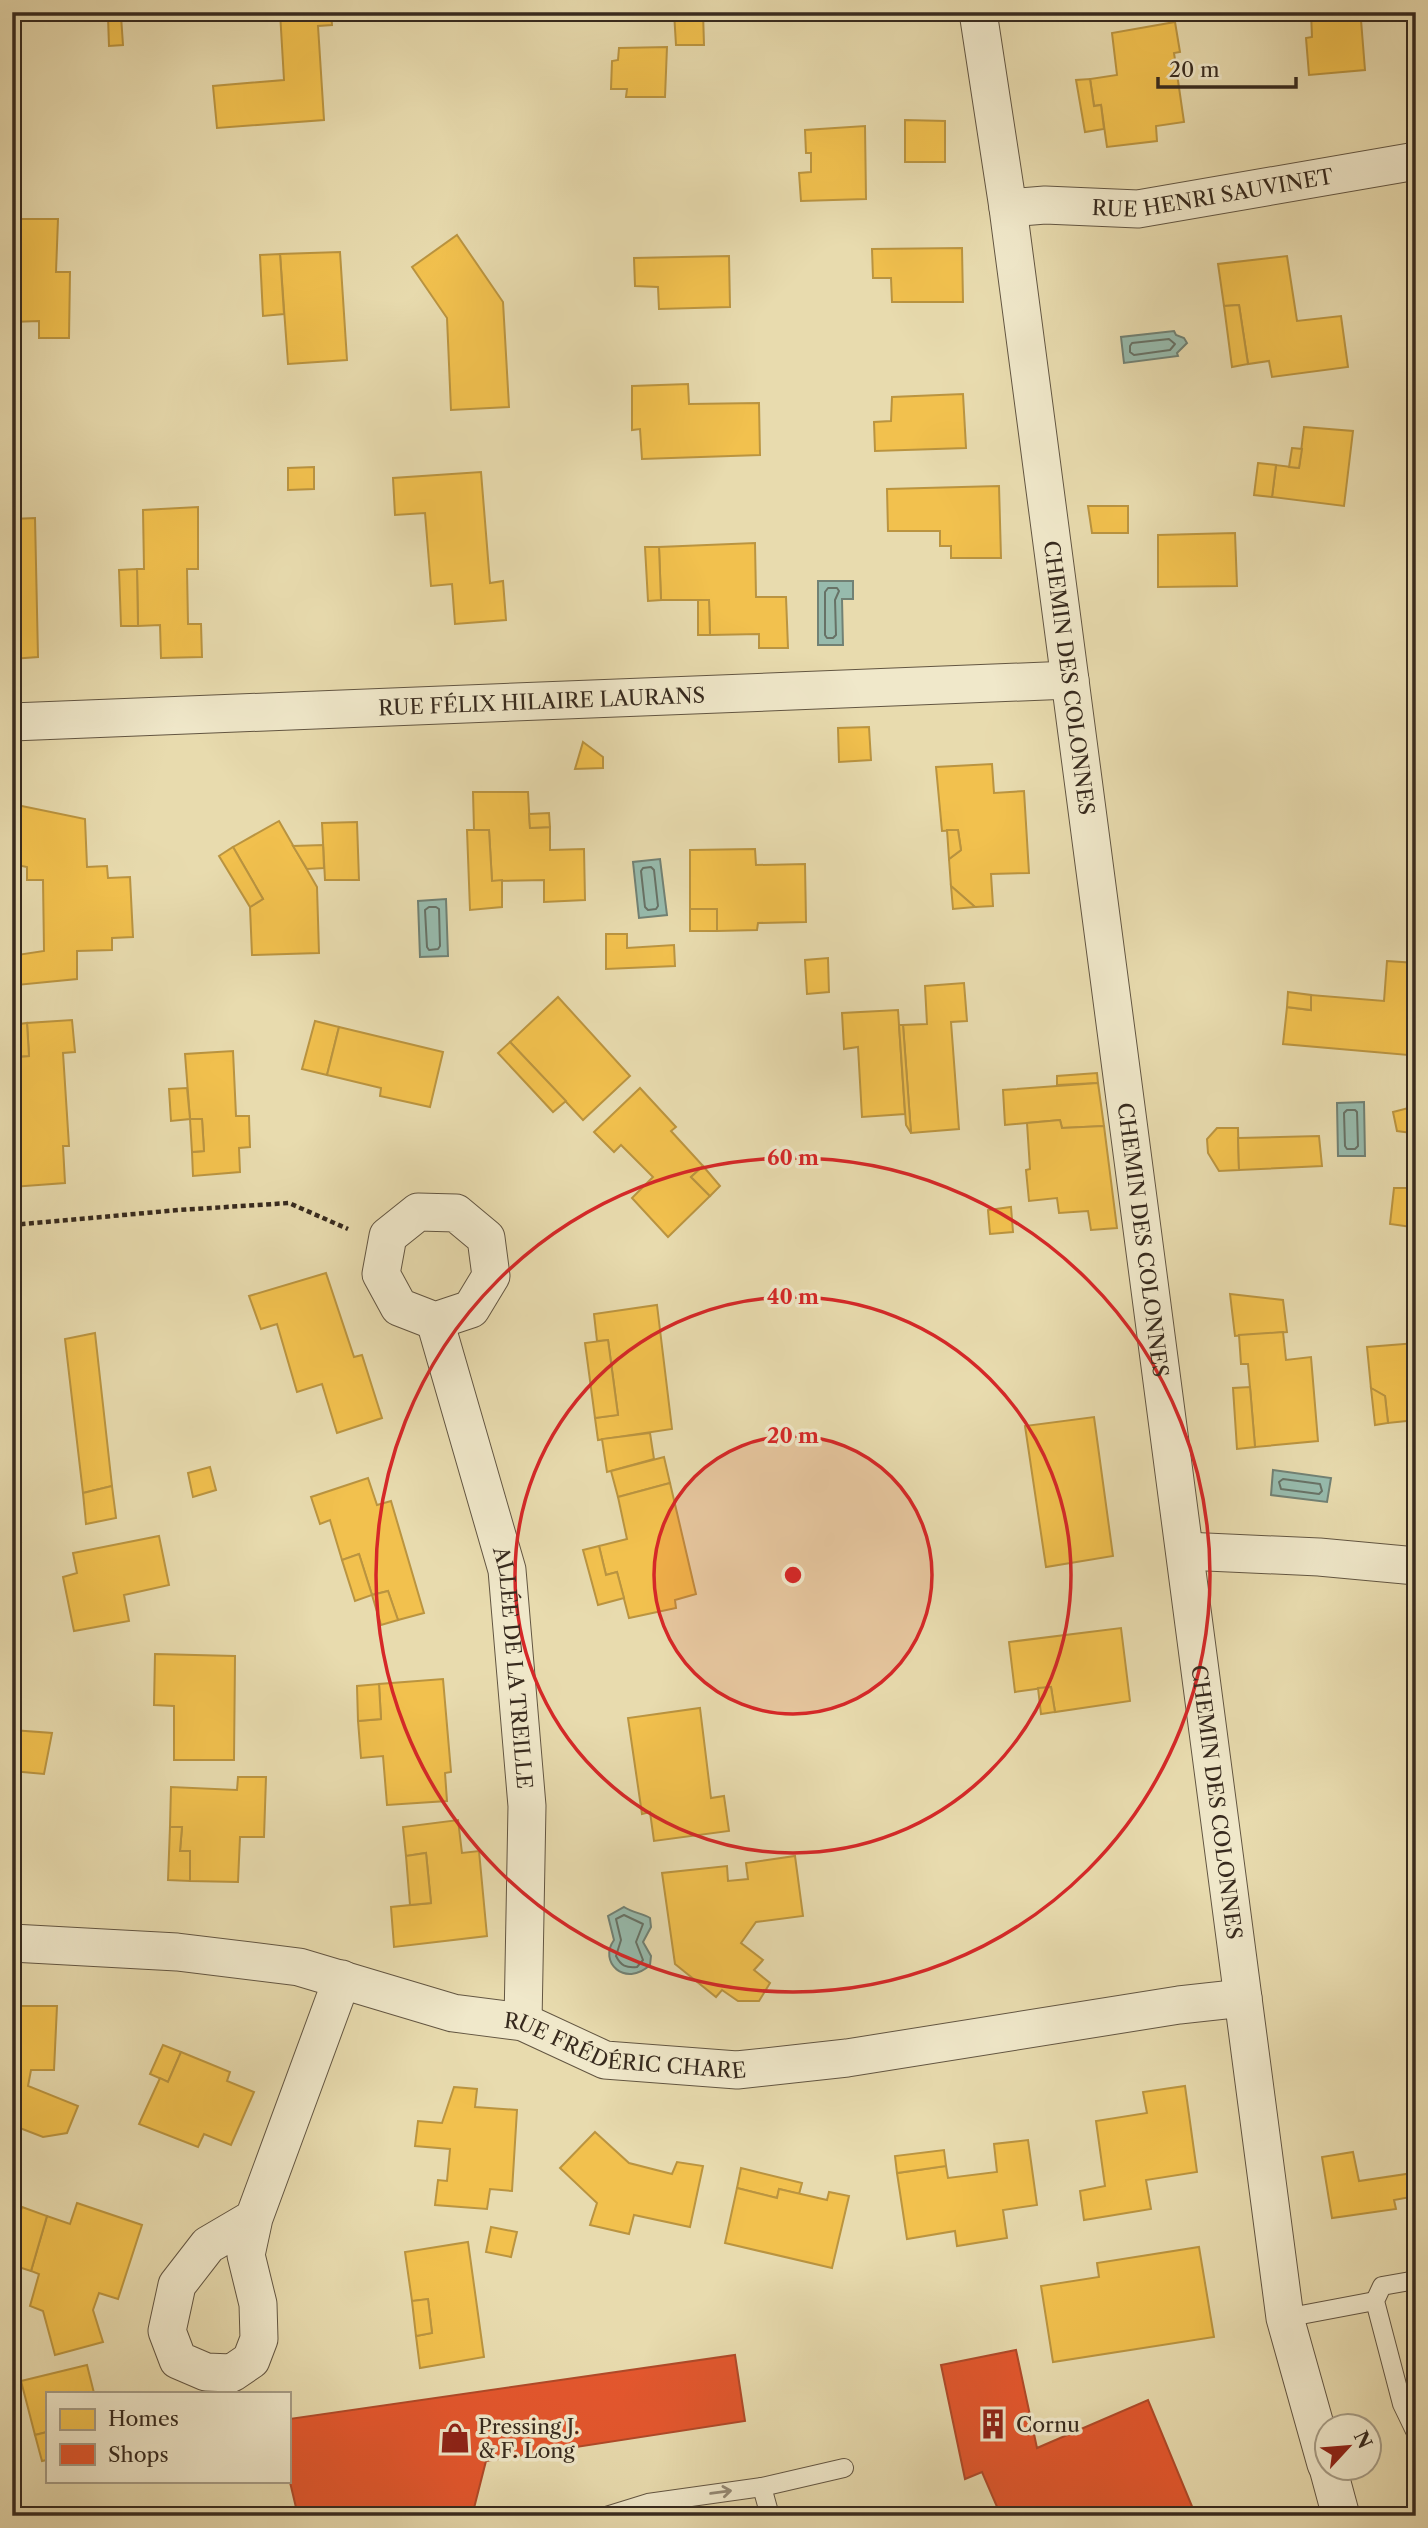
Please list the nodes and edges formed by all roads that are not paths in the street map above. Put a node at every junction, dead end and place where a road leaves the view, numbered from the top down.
1 (978, 12) edge
2 (1416, 161) edge
3 (1008, 208) junction
4 (1070, 680) junction
5 (12, 722) edge
6 (435, 1321) junction
7 (1185, 1551) junction
8 (1416, 1566) edge
9 (12, 1943) edge
10 (342, 1979) junction
11 (1243, 1998) junction
12 (523, 2022) junction
13 (254, 2218) dead end
14 (1416, 2280) edge
15 (1375, 2301) junction
16 (1285, 2318) junction
17 (1312, 2413) edge
18 (1416, 2433) edge
19 (844, 2468) dead end
20 (1331, 2482) edge
21 (762, 2487) junction
22 (606, 2516) edge
23 (770, 2516) edge
24 (1341, 2516) edge

1 - 3 street, CHEMIN DES COLONNES
2 - 3 street, RUE HENRI SAUVINET
3 - 4 street, CHEMIN DES COLONNES
4 - 5 street, RUE FÉLIX HILAIRE LAURANS
4 - 7 street, CHEMIN DES COLONNES
6 - 6 street
6 - 12 street, ALLÉE DE LA TREILLE
7 - 8 street
7 - 11 street, CHEMIN DES COLONNES
9 - 10 street, RUE FRÉDÉRIC CHARE
10 - 12 street, RUE FRÉDÉRIC CHARE
10 - 13 street
11 - 12 street, RUE FRÉDÉRIC CHARE
11 - 16 street, CHEMIN DES COLONNES
14 - 15 lane
15 - 16 lane
15 - 18 lane
16 - 17 street, CHEMIN DES COLONNES
19 - 21 lane
20 - 24 street, CHEMIN DES COLONNES
22 -> 21 lane
21 - 23 lane

